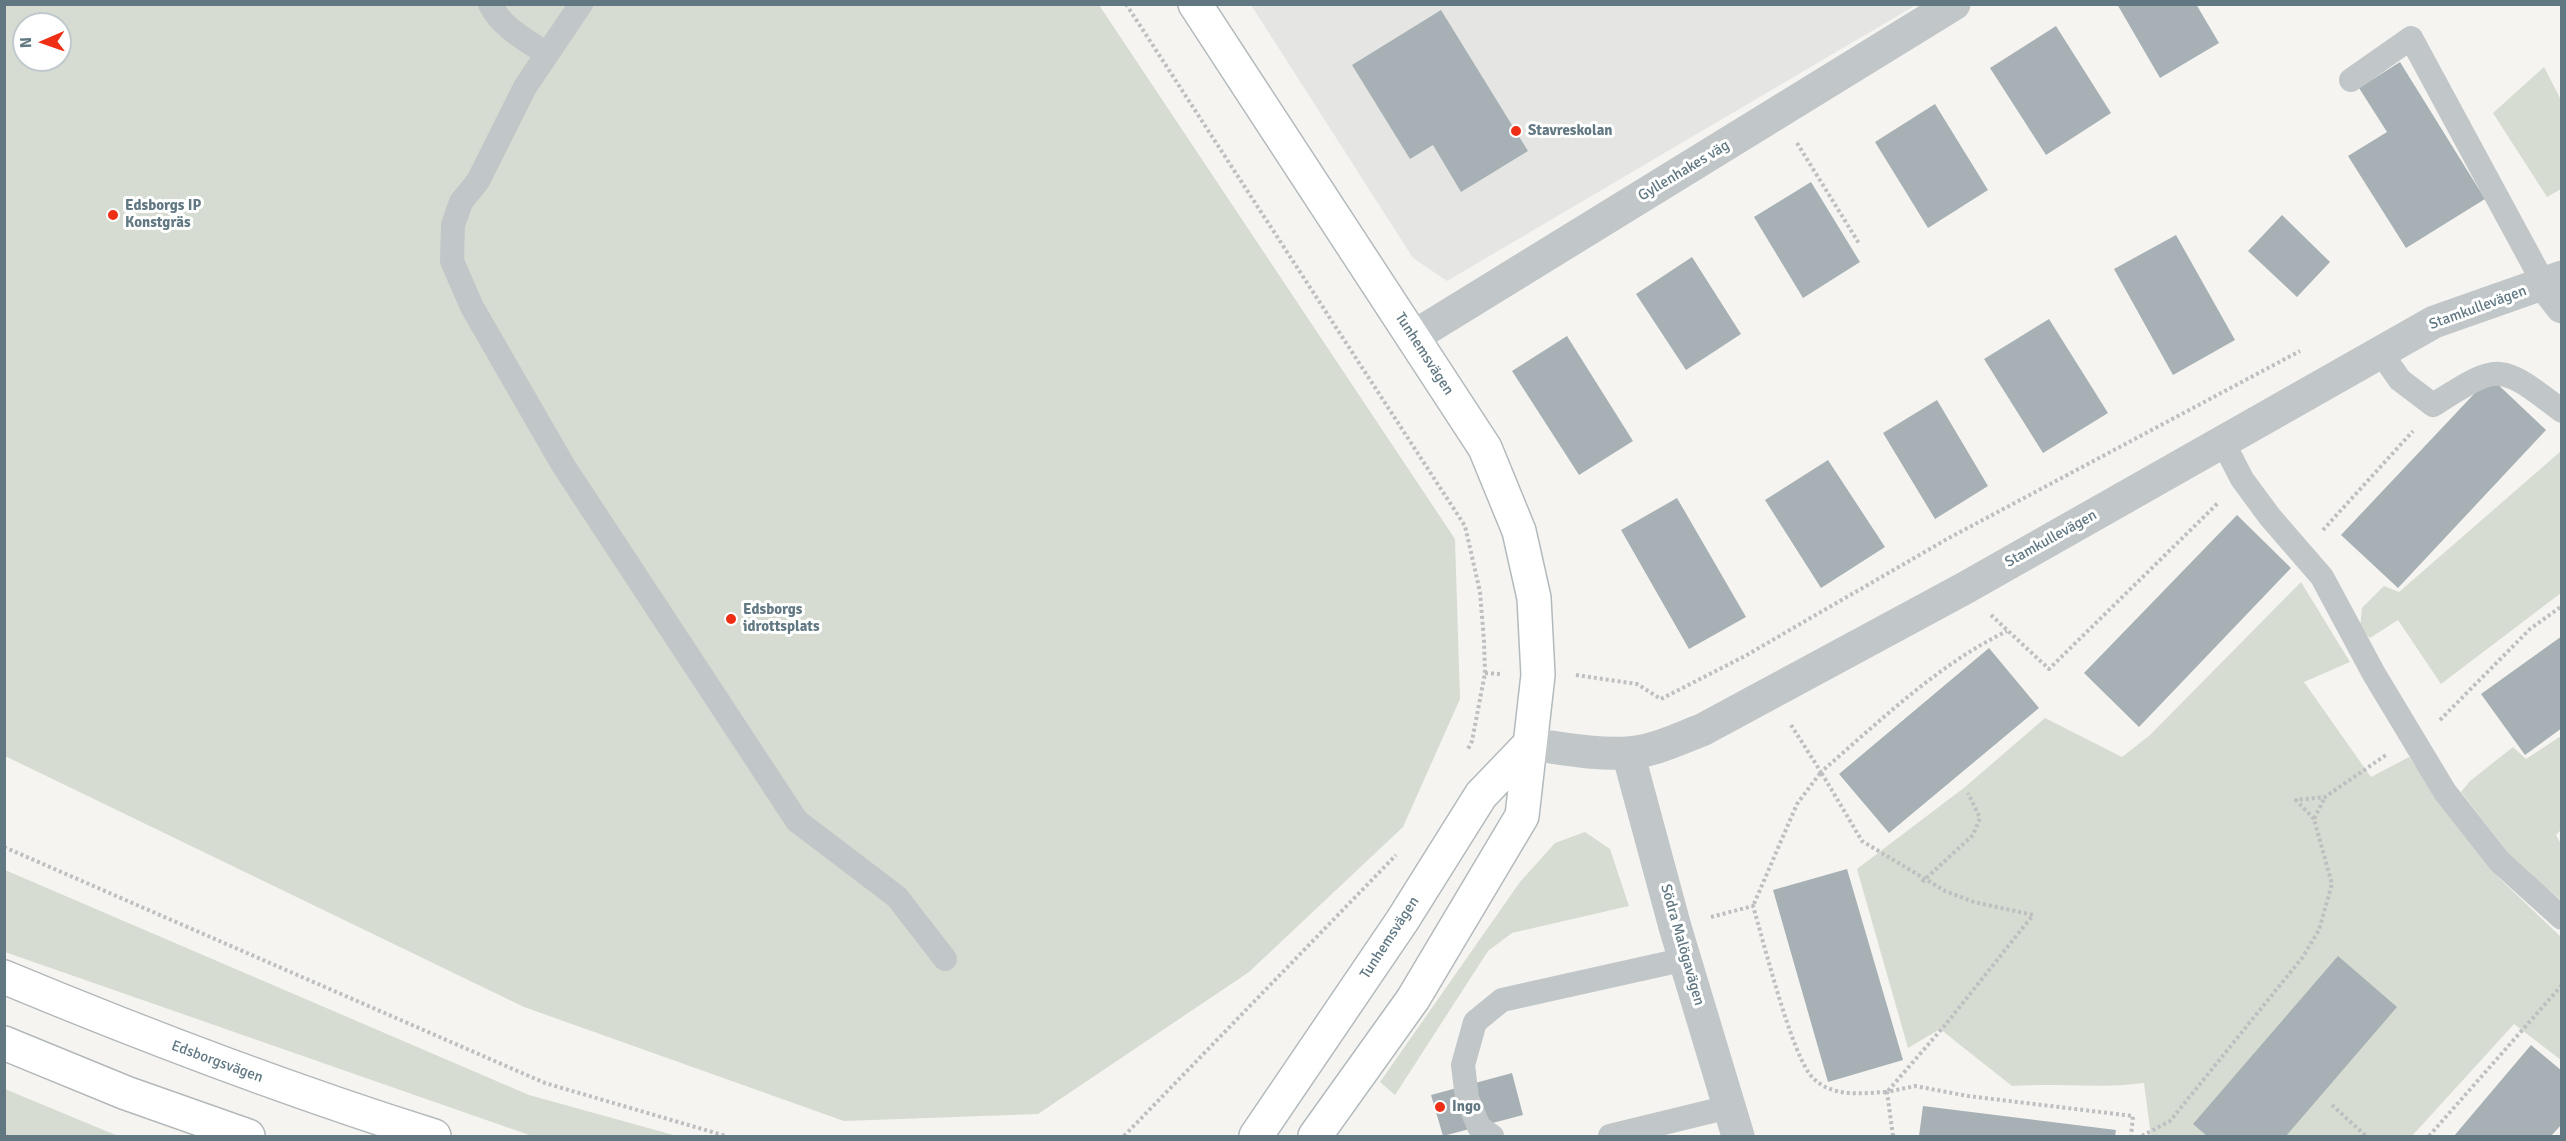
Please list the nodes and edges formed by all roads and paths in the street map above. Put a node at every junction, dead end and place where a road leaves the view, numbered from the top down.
1 (490, 4) edge
2 (581, 4) edge
3 (1126, 4) edge
4 (1195, 4) edge
5 (1954, 4) edge
6 (547, 54) junction
7 (2351, 80) dead end
8 (1779, 114) junction
9 (1860, 245) dead end
10 (2556, 290) edge
11 (1413, 337) junction
12 (2302, 350) dead end
13 (2381, 353) junction
14 (2433, 405) junction
15 (2562, 411) edge
16 (2223, 442) junction
17 (2242, 479) junction
18 (2302, 552) junction
19 (1965, 588) junction
20 (2562, 606) edge
21 (2007, 631) junction
22 (1485, 673) junction
23 (1538, 675) junction
24 (1770, 693) junction
25 (2411, 738) junction
26 (1530, 744) junction
27 (1628, 753) junction
28 (1463, 760) dead end
29 (1821, 772) junction
30 (1968, 793) dead end
31 (2325, 797) junction
32 (2314, 819) junction
33 (4, 847) edge
34 (1398, 853) dead end
35 (1922, 882) dead end
36 (1753, 906) junction
37 (2562, 918) edge
38 (1675, 927) junction
39 (945, 959) dead end
40 (1686, 959) junction
41 (4, 977) edge
42 (2562, 985) edge
43 (4, 1043) edge
44 (1887, 1092) junction
45 (2332, 1105) dead end
46 (1734, 1122) edge
47 (248, 1137) edge
48 (434, 1137) edge
49 (726, 1137) edge
50 (1124, 1137) edge
51 (1256, 1137) edge
52 (1315, 1137) edge
53 (1492, 1137) edge
54 (1610, 1137) edge
55 (1893, 1137) edge
56 (2131, 1137) edge
57 (2142, 1137) edge
58 (2366, 1137) edge
59 (2429, 1137) edge

1 - 6 lane
2 - 6 lane
3 - 22 path
4 - 11 main road, Tunhemsvägen
5 - 8 street, Gyllenhakes väg
6 - 39 lane
7 - 10 lane
8 - 9 path
8 - 11 street, Gyllenhakes väg
10 - 13 street, Stamkullevägen
11 - 23 main road, Tunhemsvägen
12 - 23 path
13 - 14 lane
13 - 16 street, Stamkullevägen
14 - 15 lane
14 - 18 path
16 - 17 lane
16 - 19 street, Stamkullevägen
17 - 18 lane
17 - 21 path
18 - 25 lane
19 - 21 path
19 - 24 street, Stamkullevägen
20 - 25 path
21 - 29 path
22 - 23 path
22 - 28 path
23 - 26 main road, Tunhemsvägen
24 - 27 street, Stamkullevägen
24 - 29 path
25 - 31 path
25 - 37 lane
26 - 27 street, Stamkullevägen
26 - 51 main road, Tunhemsvägen
26 - 52 main road, Tunhemsvägen
27 - 38 street, Södra Malögavägen
29 - 36 path
29 - 44 path
30 - 35 path
31 - 32 path
31 - 32 path
32 - 57 path
33 - 49 path
34 - 50 path
36 - 38 path
36 - 44 path
38 - 40 street, Södra Malögavägen
40 - 46 street, Södra Malögavägen
40 - 53 lane
41 - 48 main road, Edsborgsvägen
42 - 59 path
43 - 47 main road
44 - 55 path
44 - 56 path
45 - 58 path
46 - 54 lane

